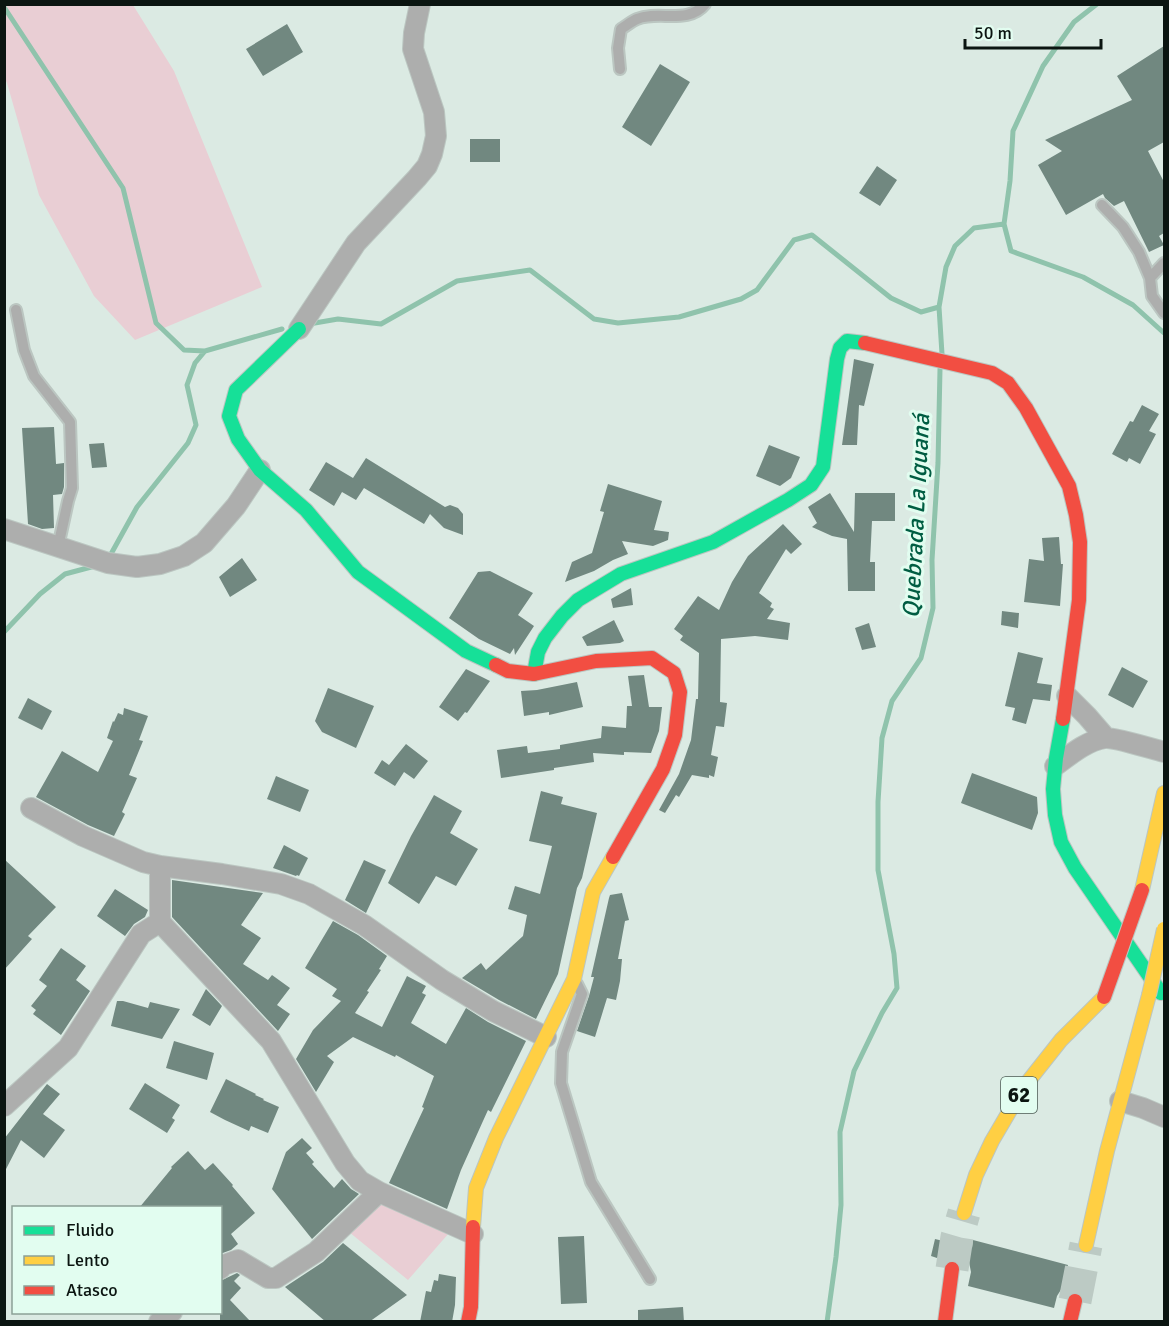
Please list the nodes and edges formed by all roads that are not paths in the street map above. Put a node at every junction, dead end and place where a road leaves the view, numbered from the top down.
1 (420, 4) edge
2 (705, 4) edge
3 (620, 69) dead end
4 (1102, 205) dead end
5 (1164, 263) edge
6 (1150, 278) junction
7 (16, 310) dead end
8 (1164, 313) edge
9 (302, 325) joint
10 (260, 470) junction
11 (4, 529) edge
12 (58, 547) junction
13 (534, 674) junction
14 (1067, 696) junction
15 (1106, 738) junction
16 (1164, 752) edge
17 (1056, 766) junction
18 (1164, 793) edge
19 (31, 808) dead end
20 (160, 866) junction
21 (160, 922) junction
22 (1164, 928) edge
23 (574, 979) junction
24 (1164, 999) edge
25 (546, 1037) junction
26 (1120, 1101) junction
27 (4, 1106) edge
28 (1164, 1118) edge
29 (379, 1192) junction
30 (964, 1213) tunnel mouth
31 (473, 1234) junction
32 (1086, 1245) tunnel mouth
33 (222, 1267) edge
34 (952, 1269) tunnel mouth
35 (650, 1278) dead end
36 (1075, 1301) tunnel mouth
37 (468, 1322) edge
38 (945, 1322) edge
39 (1070, 1322) edge

1 - 9 street
2 - 3 lane
4 - 6 lane
5 - 6 lane
6 - 8 lane
7 - 12 lane
9 - 10 main road
10 - 12 street
10 - 13 main road
11 - 12 street
13 - 14 main road
13 - 23 main road
14 - 15 street
14 - 17 main road
15 - 16 street
15 - 17 street
17 - 24 main road
18 - 30 main road, 62, bridge
19 - 20 street
20 - 21 street
20 - 25 street
21 - 27 street
21 - 29 street
22 - 26 main road, bridge
23 - 25 main road
23 - 35 lane
25 - 31 main road
26 - 28 street
26 - 32 main road
29 - 31 street
29 - 33 street
31 - 37 main road
34 - 38 main road
36 - 39 main road

